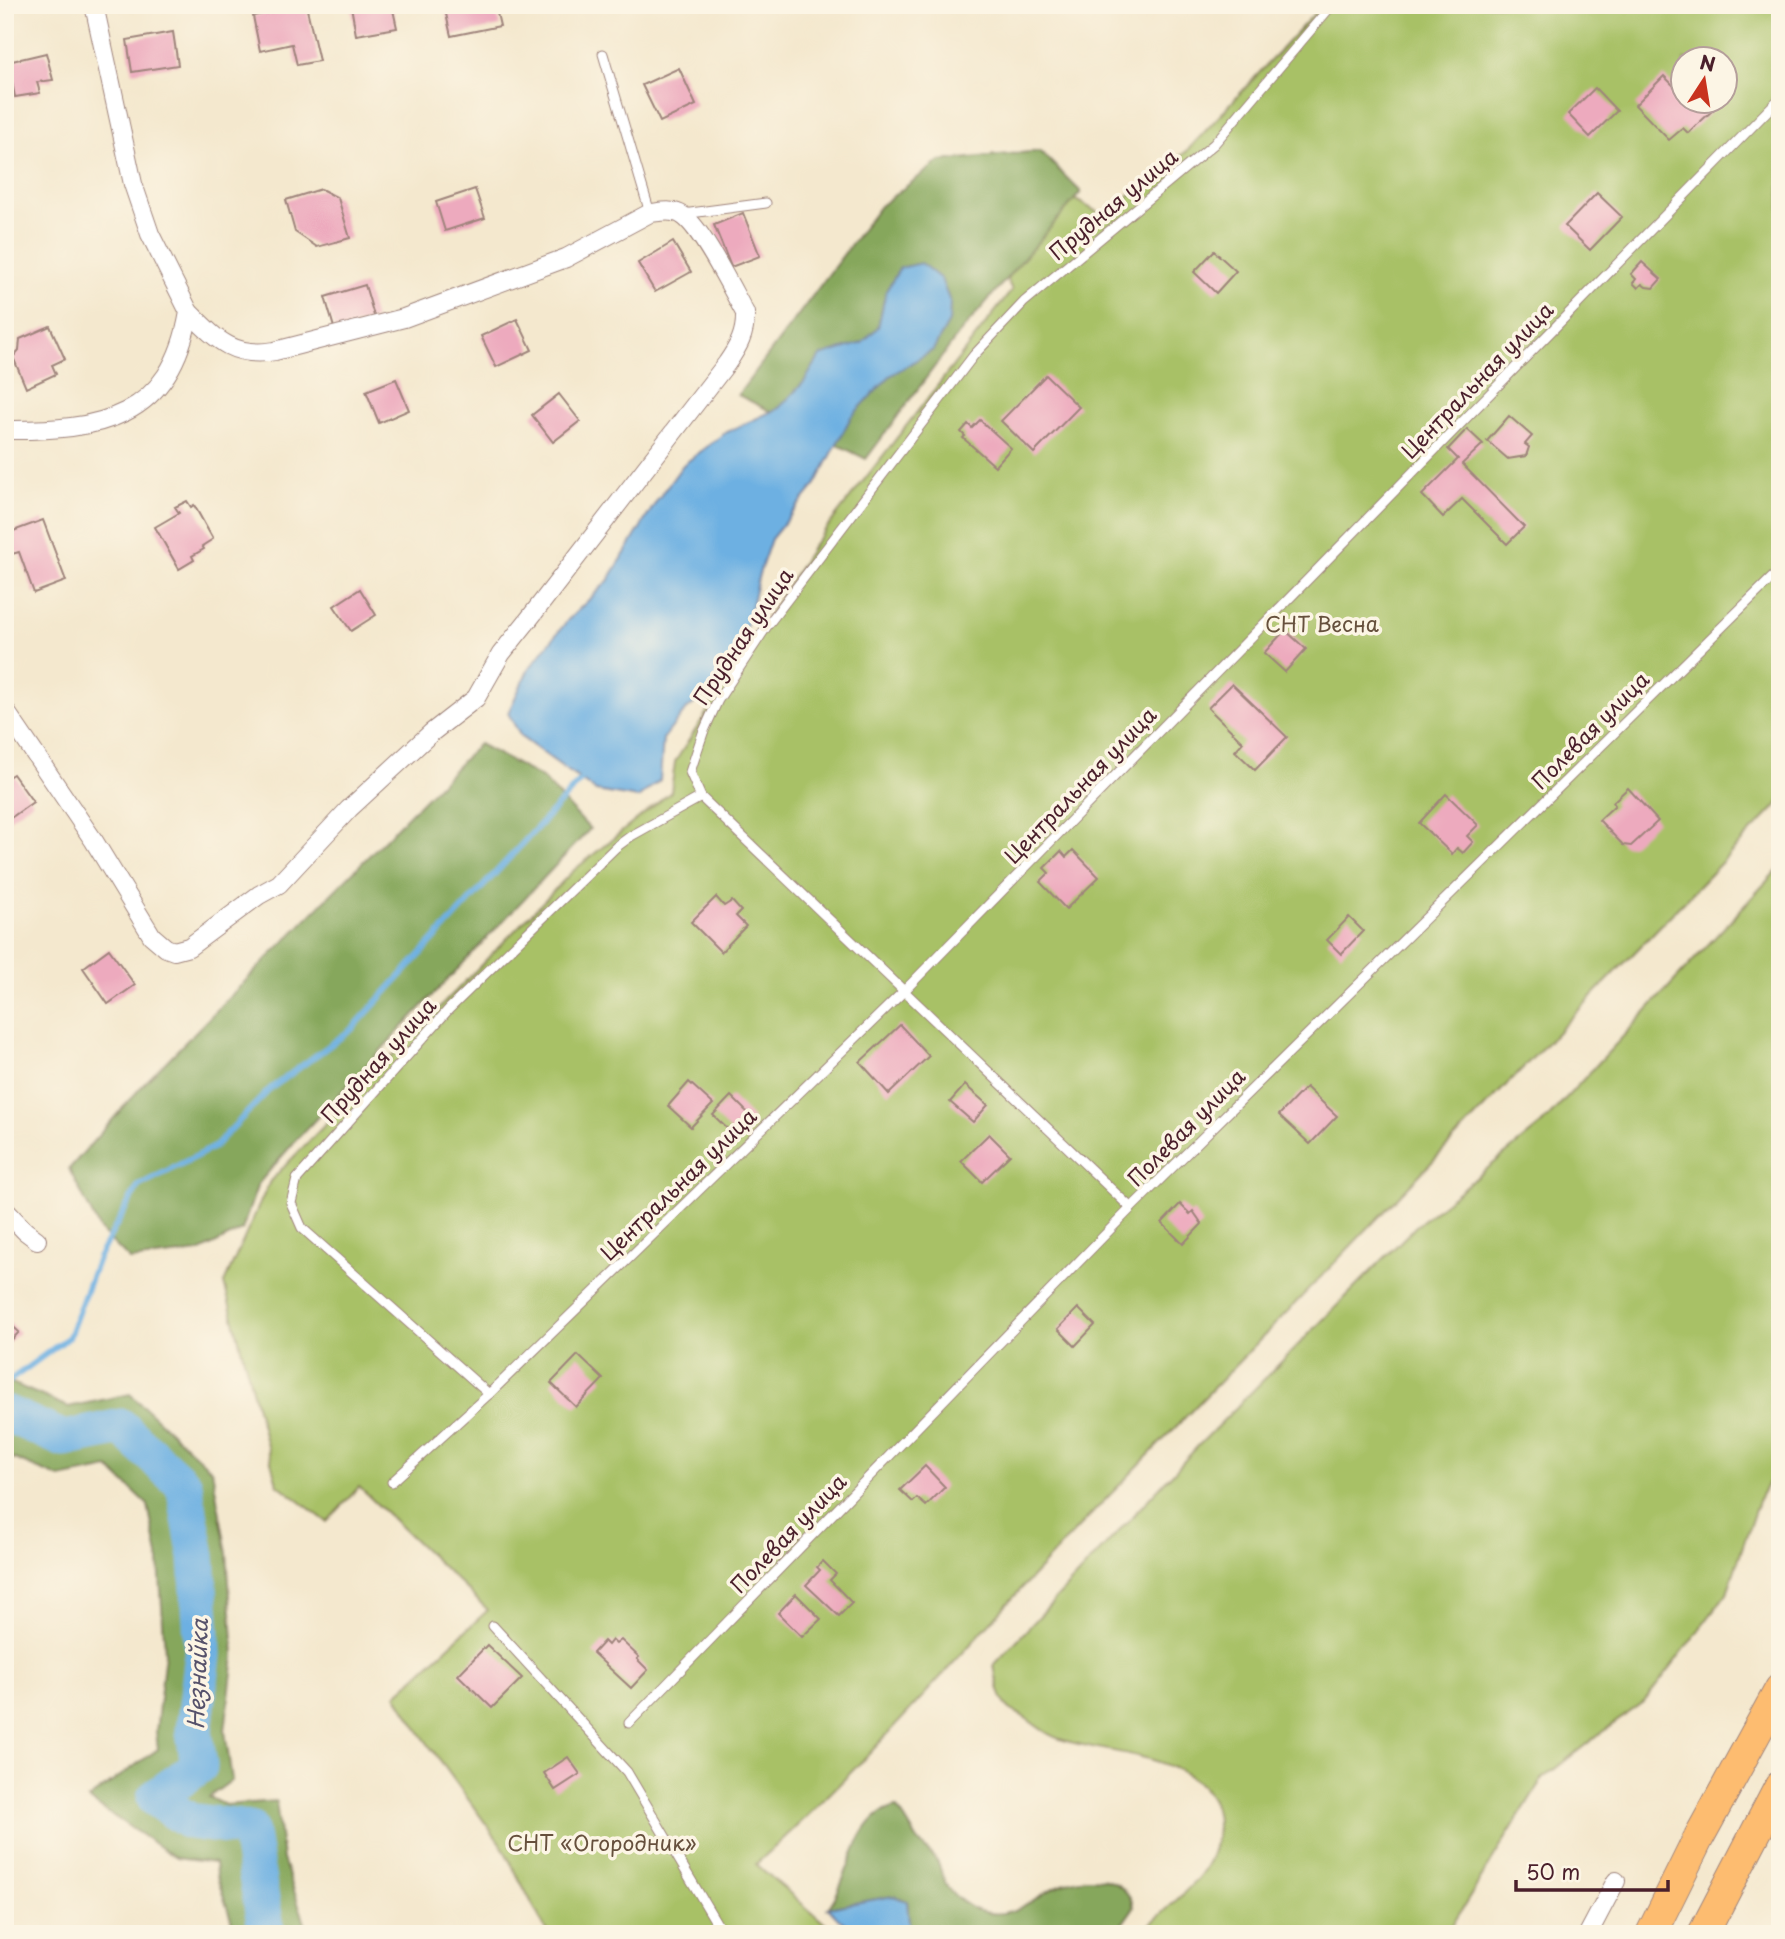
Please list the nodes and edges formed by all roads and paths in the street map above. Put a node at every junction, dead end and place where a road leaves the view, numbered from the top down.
1 (94, 5) edge
2 (1332, 5) edge
3 (603, 54) dead end
4 (1780, 98) edge
5 (766, 203) dead end
6 (650, 213) junction
7 (681, 214) junction
8 (189, 312) junction
9 (5, 429) edge
10 (1780, 570) edge
11 (5, 710) edge
12 (701, 797) junction
13 (904, 991) junction
14 (1131, 1208) junction
15 (5, 1210) edge
16 (37, 1240) dead end
17 (489, 1394) junction
18 (392, 1482) dead end
19 (493, 1626) dead end
20 (1780, 1689) edge
21 (629, 1723) dead end
22 (1780, 1786) edge
23 (1616, 1881) dead end
24 (723, 1934) edge
25 (1588, 1934) edge
26 (1651, 1934) edge
27 (1703, 1934) edge

1 - 8 street
2 - 12 lane, Прудная улица
3 - 6 lane
4 - 13 lane, Центральная улица
5 - 7 lane
6 - 7 street
6 - 8 street
7 - 11 street
8 - 9 street
10 - 14 lane, Полевая улица
12 - 13 lane
12 - 17 lane, Прудная улица
13 - 14 lane
13 - 17 lane, Центральная улица
14 - 21 lane, Полевая улица
15 - 16 street
17 - 18 lane, Центральная улица
19 - 24 lane
20 - 26 main road
22 - 27 main road
23 - 25 street

